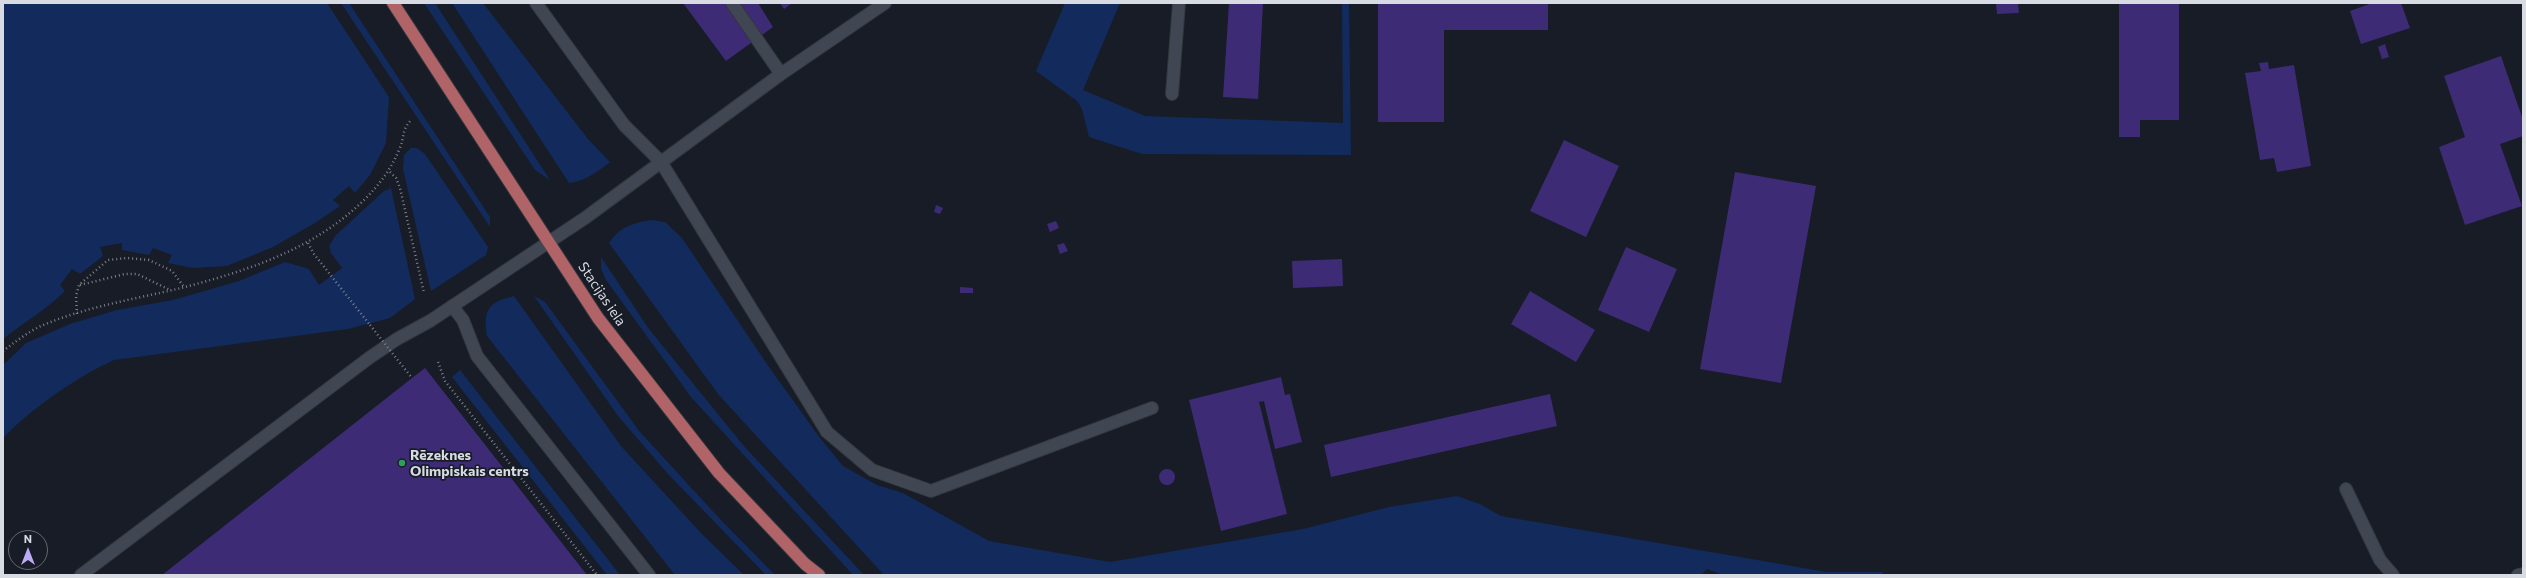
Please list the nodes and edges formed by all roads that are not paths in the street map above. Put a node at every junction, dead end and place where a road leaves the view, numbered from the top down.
1 (392, 3) edge
2 (536, 3) edge
3 (732, 3) edge
4 (885, 3) edge
5 (1179, 3) edge
6 (782, 74) junction
7 (1172, 94) dead end
8 (661, 162) junction
9 (548, 241) junction
10 (452, 306) junction
11 (1152, 408) dead end
12 (2346, 489) dead end
13 (806, 569) edge
14 (2523, 574) edge
15 (81, 575) edge
16 (649, 575) edge
17 (819, 575) edge
18 (2393, 575) edge
19 (2518, 575) edge

1 - 9 main road, Stacijas iela
2 - 8 lane
3 - 6 lane
4 - 6 lane
5 - 7 lane
6 - 8 lane
8 - 9 lane
8 - 11 lane
9 - 10 lane
9 - 13 main road, Stacijas iela
10 - 15 lane
10 - 16 lane
12 - 18 lane
13 - 17 main road, Stacijas iela
14 - 19 lane

